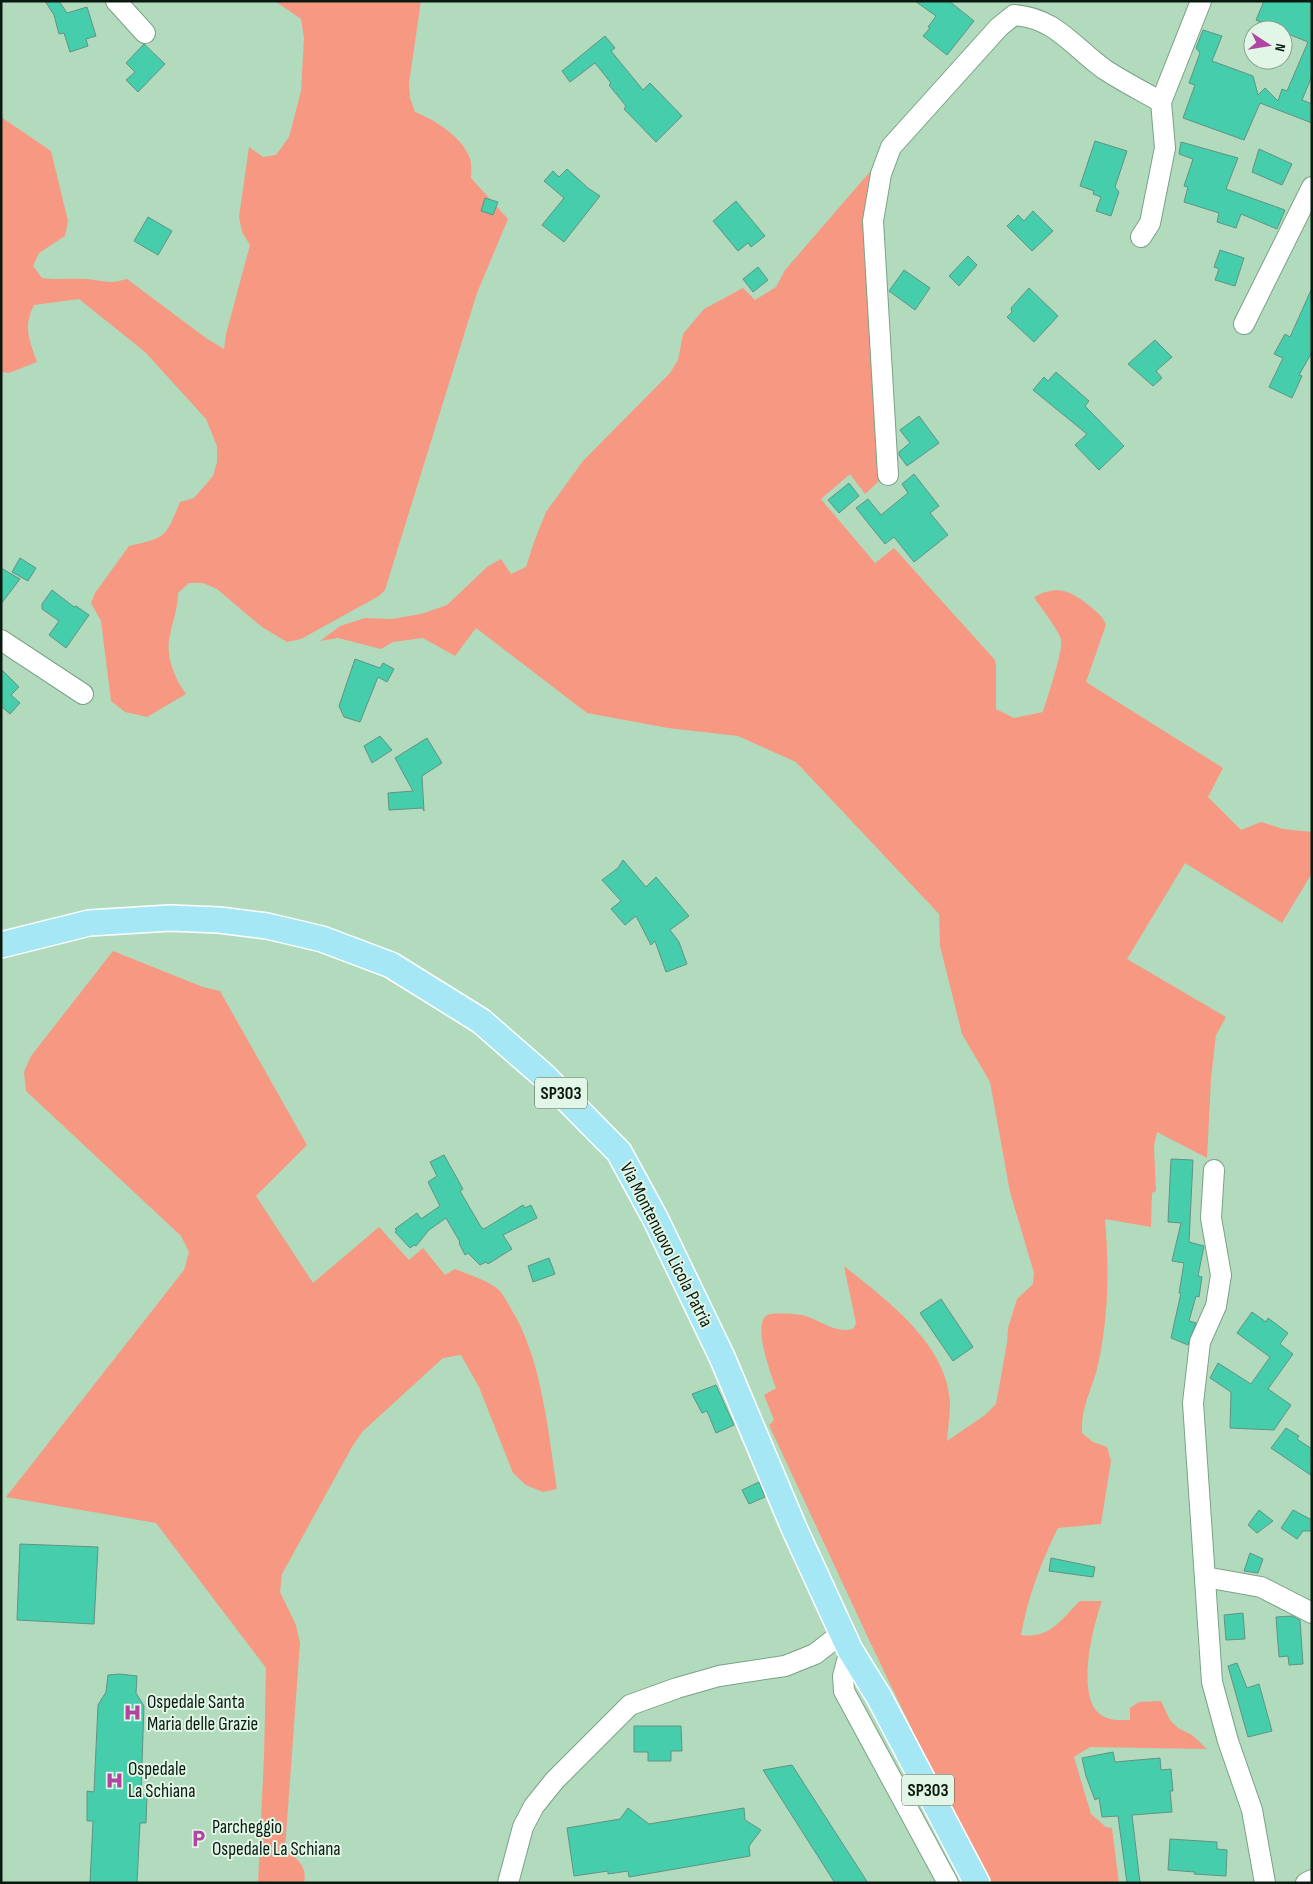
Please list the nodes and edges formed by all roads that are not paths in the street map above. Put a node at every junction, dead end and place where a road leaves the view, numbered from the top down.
1 (116, 1) edge
2 (1202, 1) edge
3 (145, 33) dead end
4 (1161, 102) junction
5 (1312, 187) edge
6 (1141, 237) dead end
7 (1244, 324) dead end
8 (888, 475) dead end
9 (1, 640) edge
10 (83, 694) dead end
11 (1, 945) edge
12 (1214, 1170) dead end
13 (1205, 1576) junction
14 (1312, 1614) edge
15 (846, 1641) junction
16 (879, 1697) junction
17 (855, 1713) junction
18 (1312, 1880) edge
19 (508, 1883) edge
20 (948, 1883) edge
21 (977, 1883) edge
22 (1265, 1883) edge
23 (1306, 1883) edge

1 - 3 street
2 - 4 street
4 - 6 street
4 - 8 street
5 - 7 street
9 - 10 street
11 - 15 main road, Via Montenuovo Licola Patria / SP303
12 - 13 street
13 - 14 street
13 - 22 street
15 - 16 main road, Via Montenuovo Licola Patria / SP303
15 - 17 street
15 - 19 street
16 - 17 street
16 - 21 main road, Via Montenuovo Licola Patria / SP303
17 - 20 street
18 - 23 street

